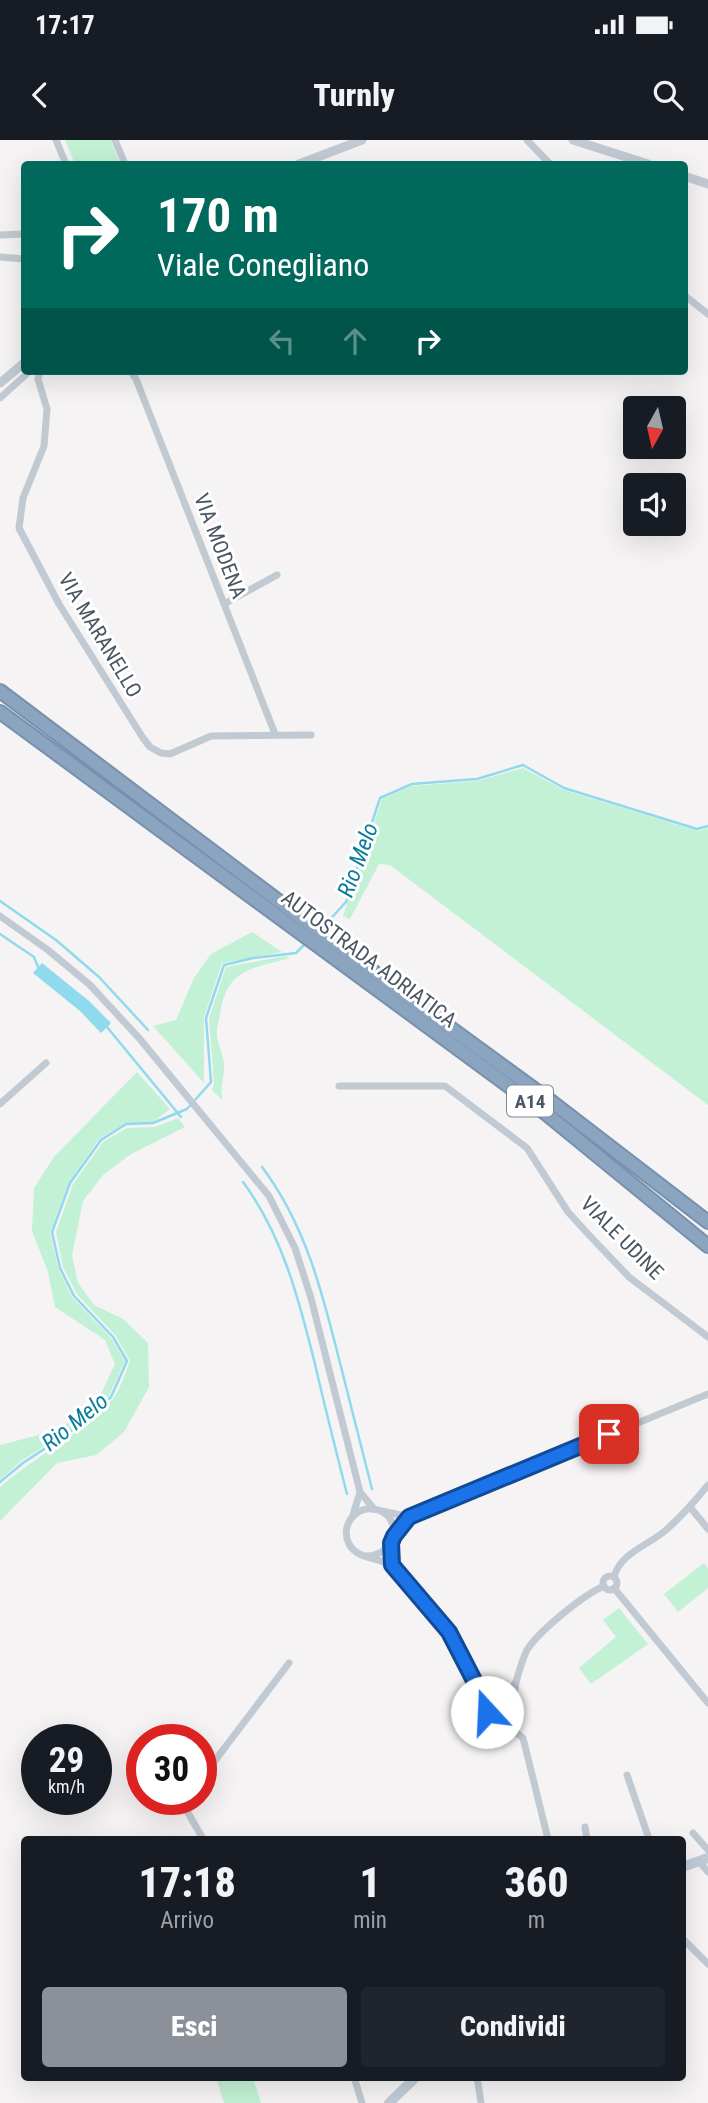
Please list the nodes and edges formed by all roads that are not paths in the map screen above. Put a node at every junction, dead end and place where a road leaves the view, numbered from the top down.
1 (56, 140) edge
2 (115, 140) edge
3 (362, 140) edge
4 (527, 140) edge
5 (573, 140) edge
6 (65, 161) edge
7 (124, 161) edge
8 (307, 161) edge
9 (547, 161) edge
10 (639, 161) edge
11 (688, 177) edge
12 (708, 184) edge
13 (0, 234) edge
14 (21, 234) edge
15 (0, 257) edge
16 (21, 259) edge
17 (688, 298) edge
18 (708, 314) edge
19 (21, 366) edge
20 (26, 375) edge
21 (39, 375) edge
22 (133, 375) edge
23 (0, 383) edge
24 (0, 398) edge
25 (277, 575) dead end
26 (224, 604) junction
27 (0, 691) edge
28 (0, 712) edge
29 (275, 734) junction
30 (311, 736) dead end
31 (0, 916) edge
32 (46, 1063) dead end
33 (339, 1086) dead end
34 (0, 1104) edge
35 (708, 1222) edge
36 (708, 1246) edge
37 (708, 1337) edge
38 (708, 1394) edge
39 (708, 1485) edge
40 (360, 1492) junction
41 (690, 1507) junction
42 (377, 1510) junction
43 (353, 1515) junction
44 (409, 1517) junction
45 (708, 1529) edge
46 (392, 1540) junction
47 (366, 1556) junction
48 (392, 1565) junction
49 (614, 1577) junction
50 (604, 1586) junction
51 (614, 1588) junction
52 (289, 1663) dead end
53 (516, 1682) junction
54 (479, 1690) junction
55 (499, 1701) junction
56 (708, 1703) edge
57 (512, 1711) junction
58 (487, 1712) junction
59 (498, 1726) junction
60 (217, 1758) edge
61 (627, 1775) dead end
62 (189, 1815) edge
63 (585, 1827) dead end
64 (693, 1833) dead end
65 (201, 1836) edge
66 (547, 1836) edge
67 (586, 1836) edge
68 (648, 1836) edge
69 (708, 1850) edge
70 (703, 1860) edge
71 (686, 1866) edge
72 (708, 1872) edge
73 (686, 1942) edge
74 (708, 1964) edge
75 (355, 2081) edge
76 (412, 2081) edge
77 (478, 2081) edge
78 (362, 2103) edge
79 (389, 2103) edge
80 (481, 2103) edge

1 - 6 street
2 - 7 street
3 - 8 street
4 - 9 street
5 - 10 street
11 - 12 street
13 - 14 street
15 - 16 street
17 - 18 street
19 - 23 street
20 - 24 street
21 - 29 street, VIA MARANELLO
22 - 26 street, VIA MODENA
25 - 26 street
26 - 29 street, VIA MODENA
27 - 35 highway, AUTOSTRADA ADRIATICA / A14
28 - 36 highway, AUTOSTRADA ADRIATICA / A14
29 - 30 street, VIA MARANELLO
31 - 40 street
32 - 34 street
33 - 37 street, VIALE UDINE
38 - 44 street
39 - 41 street
40 - 42 street
40 - 43 street
41 - 45 street
41 - 49 street
42 - 43 street
42 - 44 street
42 - 46 street
43 - 47 street
44 - 46 street
46 - 47 street
46 - 48 street
47 - 48 street
48 - 54 street
49 - 50 street
49 - 51 street
50 - 51 street
50 - 53 street
51 - 56 street
52 - 60 street
53 - 55 street
53 - 57 street
54 - 55 street
54 - 58 street
55 - 57 street
55 - 58 street
57 - 59 street
58 - 59 street
59 - 66 street
61 - 68 street
62 - 65 street
63 - 67 street
64 - 69 street
70 - 71 main road
70 - 72 street
73 - 74 street
75 - 78 street
76 - 79 main road
77 - 80 street

